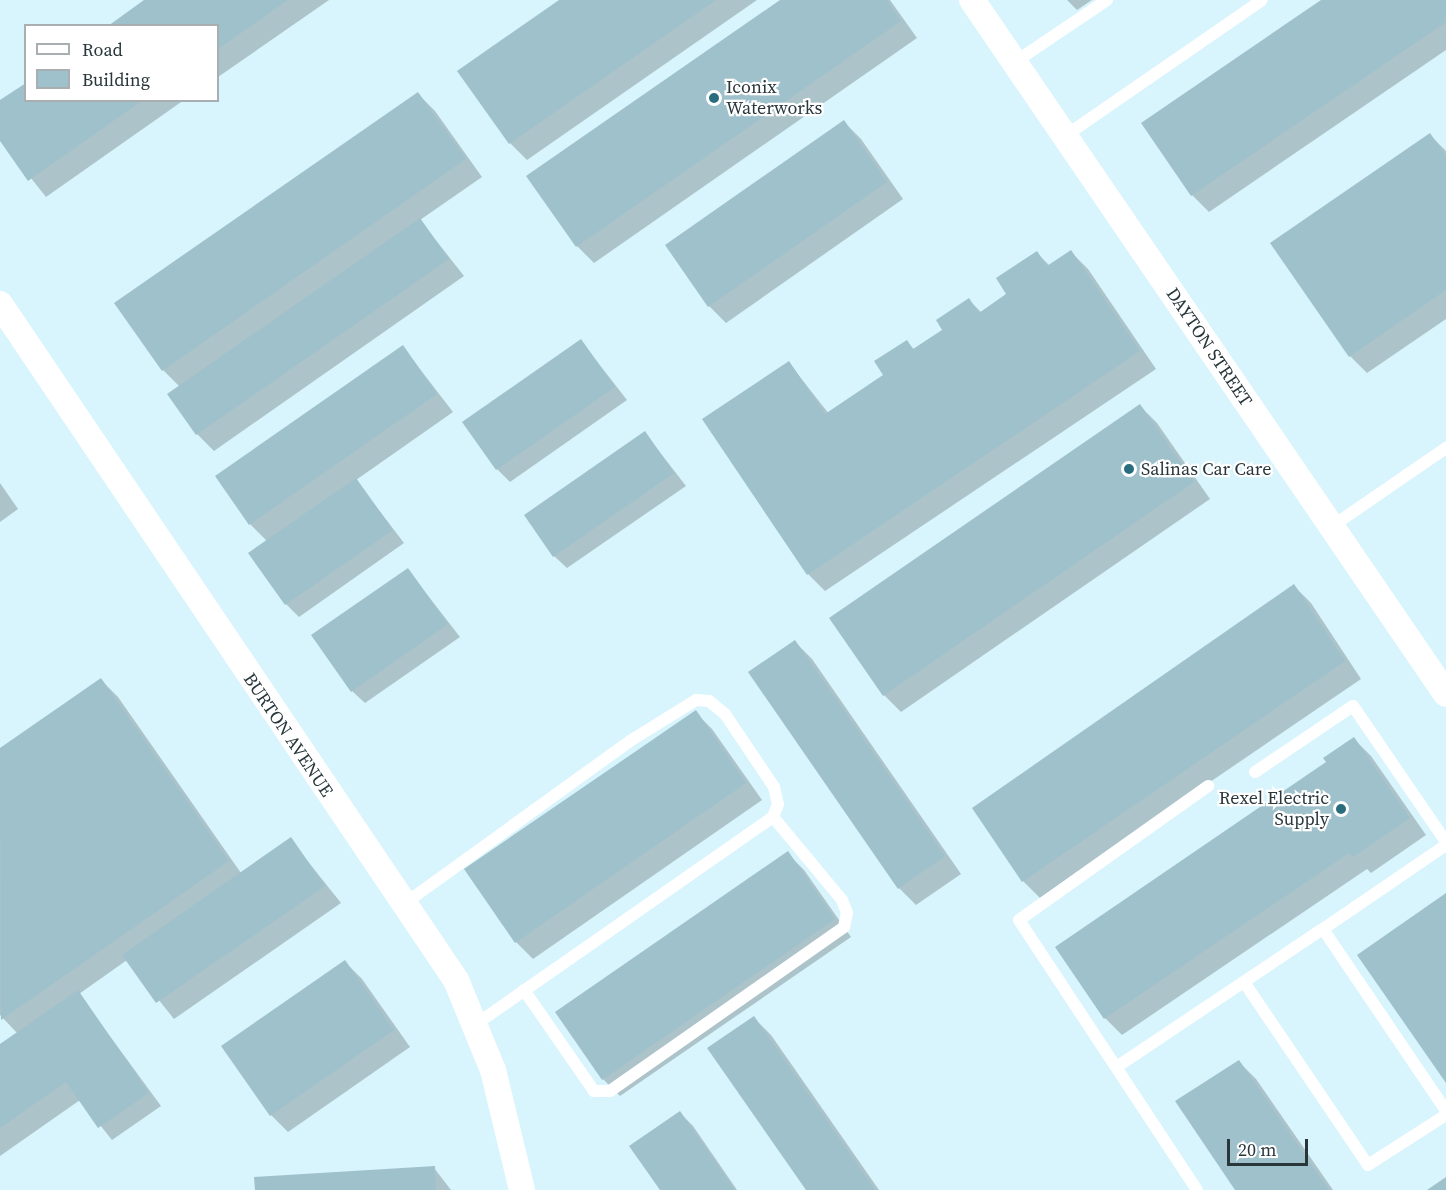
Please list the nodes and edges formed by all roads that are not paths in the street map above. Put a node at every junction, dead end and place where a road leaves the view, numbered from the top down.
1 (972, 0) edge
2 (1107, 0) edge
3 (1262, 0) edge
4 (1015, 62) junction
5 (1065, 136) junction
6 (0, 304) edge
7 (1446, 448) edge
8 (1332, 527) junction
9 (1446, 694) edge
10 (1255, 772) dead end
11 (1208, 786) dead end
12 (773, 818) junction
13 (1446, 844) edge
14 (404, 904) junction
15 (1323, 929) junction
16 (1244, 982) junction
17 (524, 990) junction
18 (476, 1024) junction
19 (1118, 1066) junction
20 (1446, 1113) edge
21 (522, 1190) edge
22 (1197, 1190) edge

1 - 4 street, DAYTON STREET
2 - 4 lane
3 - 5 lane
4 - 5 street, DAYTON STREET
5 - 8 street, DAYTON STREET
6 - 14 street, BURTON AVENUE
7 - 8 lane
8 - 9 street, DAYTON STREET
10 - 13 lane
11 - 19 lane
12 - 14 lane
12 - 17 lane
12 - 17 lane
13 - 15 lane
14 - 18 street, BURTON AVENUE
15 - 16 lane
15 - 20 lane
16 - 19 lane
16 - 20 lane
17 - 18 lane
18 - 21 street, BURTON AVENUE
19 - 22 lane

